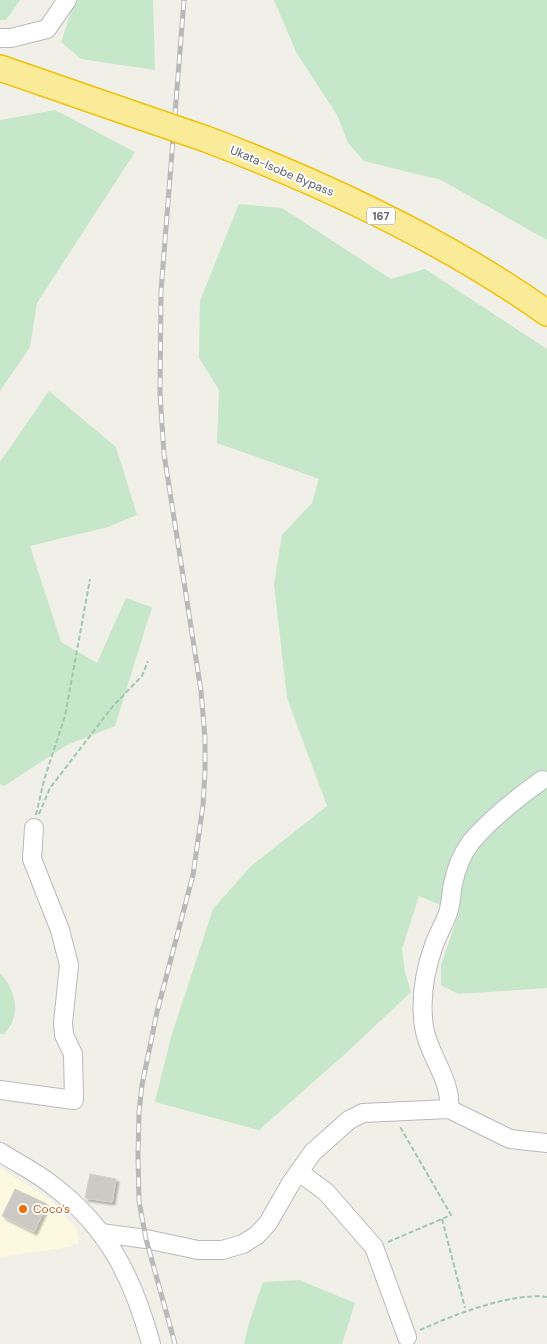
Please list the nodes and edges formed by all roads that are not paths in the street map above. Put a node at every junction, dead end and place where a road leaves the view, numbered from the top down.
1 (67, 0) edge
2 (0, 38) edge
3 (0, 68) edge
4 (547, 313) edge
5 (542, 780) dead end
6 (34, 828) road end
7 (0, 1090) edge
8 (449, 1109) junction
9 (547, 1143) edge
10 (0, 1152) edge
11 (299, 1172) junction
12 (101, 1233) junction
13 (407, 1337) road end
14 (151, 1344) edge

1 - 2 street
3 - 4 highway, Ukata-Isobe Bypass / 167, bridge
5 - 8 street
6 - 7 street
8 - 9 street
8 - 11 street
10 - 12 street
11 - 12 street
11 - 13 street
12 - 14 street

